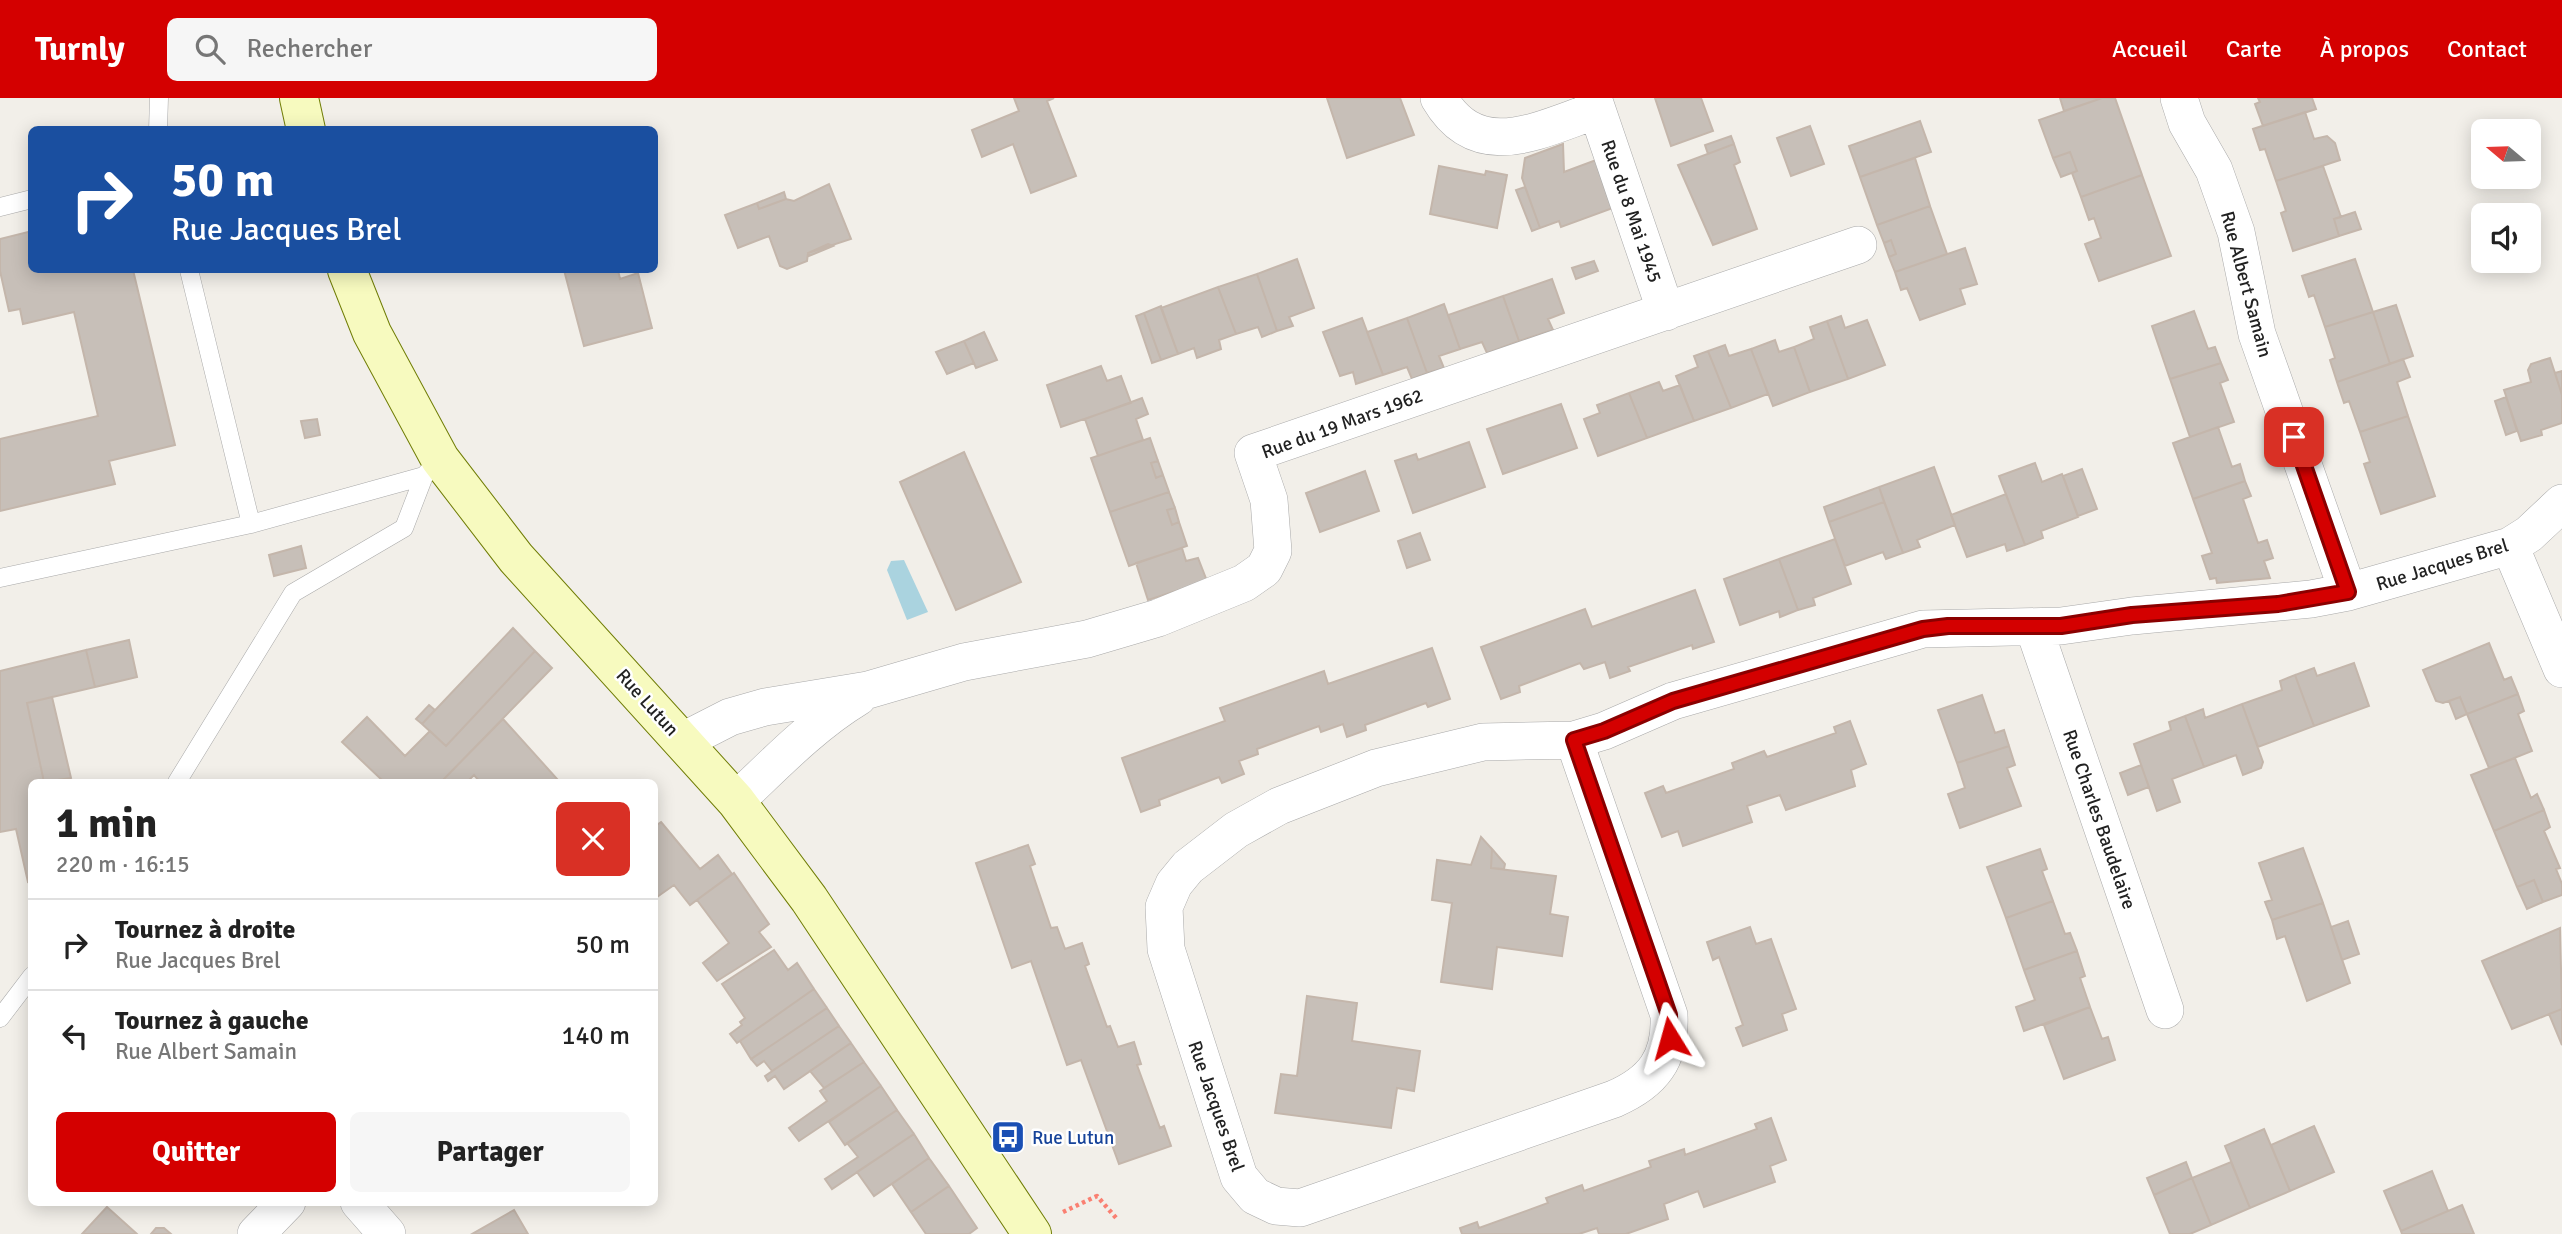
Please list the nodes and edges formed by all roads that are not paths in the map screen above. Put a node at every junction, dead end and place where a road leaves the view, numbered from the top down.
1 (159, 98) edge
2 (299, 98) edge
3 (1439, 98) edge
4 (2179, 98) edge
5 (1595, 104) edge
6 (158, 126) edge
7 (305, 126) edge
8 (28, 200) edge
9 (0, 206) edge
10 (1858, 245) dead end
11 (190, 273) edge
12 (348, 273) edge
13 (1666, 312) junction
14 (432, 467) junction
15 (2562, 503) edge
16 (251, 524) junction
17 (2510, 546) junction
18 (0, 579) edge
19 (2348, 592) junction
20 (2034, 628) junction
21 (2562, 669) edge
22 (868, 690) junction
23 (1574, 740) junction
24 (683, 741) junction
25 (179, 779) edge
26 (736, 801) junction
27 (28, 981) edge
28 (2165, 1010) dead end
29 (0, 1018) edge
30 (283, 1206) edge
31 (362, 1206) edge
32 (1030, 1232) edge
33 (256, 1234) edge
34 (387, 1234) edge

1 - 6 lane
2 - 7 main road
3 - 5 street, Rue du 8 Mai 1945
4 - 19 street, Rue Albert Samain
5 - 13 street, Rue du 8 Mai 1945
8 - 9 lane
10 - 13 street, Rue du 19 Mars 1962
11 - 16 lane
12 - 14 main road, Rue Lutun
13 - 22 street, Rue du 19 Mars 1962
14 - 16 lane
14 - 24 main road, Rue Lutun
14 - 25 lane
15 - 17 street, Rue Jacques Brel
16 - 18 lane
17 - 19 street, Rue Jacques Brel
17 - 21 street
19 - 20 street, Rue Jacques Brel
20 - 23 street, Rue Jacques Brel
20 - 28 street, Rue Charles Baudelaire
22 - 24 street, Rue du 19 Mars 1962
22 - 26 street, Rue du 19 Mars 1962
23 - 23 street, Rue Jacques Brel
24 - 26 main road, Rue Lutun
26 - 32 main road, Rue Lutun
27 - 29 lane
30 - 33 street
31 - 34 street

